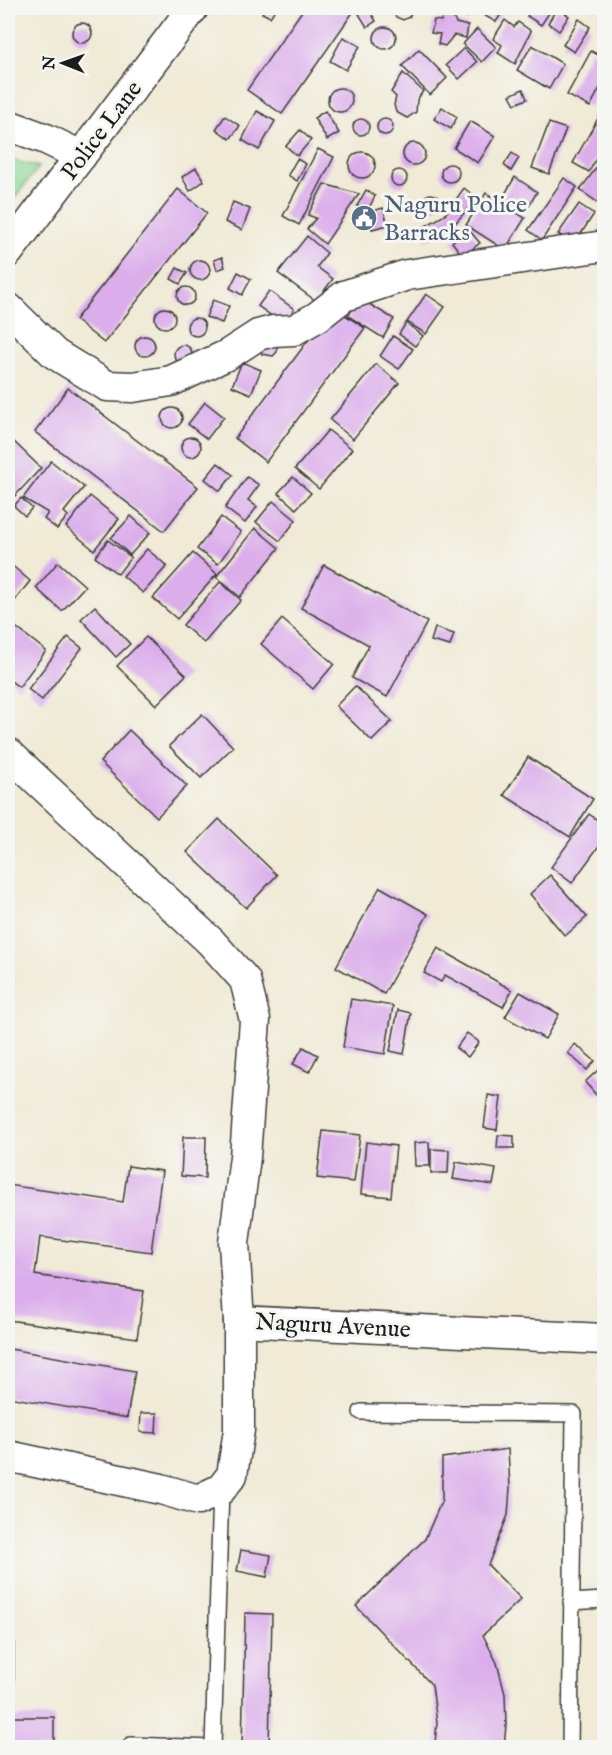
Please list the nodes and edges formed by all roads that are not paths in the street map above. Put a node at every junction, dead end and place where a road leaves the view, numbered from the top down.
1 (193, 8) edge
2 (8, 125) edge
3 (81, 156) junction
4 (604, 246) edge
5 (8, 252) edge
6 (8, 308) edge
7 (8, 753) edge
8 (239, 1321) junction
9 (604, 1339) edge
10 (361, 1412) dead end
11 (8, 1456) edge
12 (221, 1489) junction
13 (604, 1600) edge
14 (572, 1602) junction
15 (131, 1745) dead end
16 (213, 1748) edge
17 (570, 1748) edge

1 - 3 street, Police Lane
2 - 3 street
3 - 5 street, Police Lane
4 - 6 street
7 - 8 street
8 - 9 street, Naguru Avenue
8 - 12 street, Naguru Avenue
10 - 14 lane
11 - 12 street
12 - 16 lane
13 - 14 lane
14 - 17 lane
15 - 16 lane

